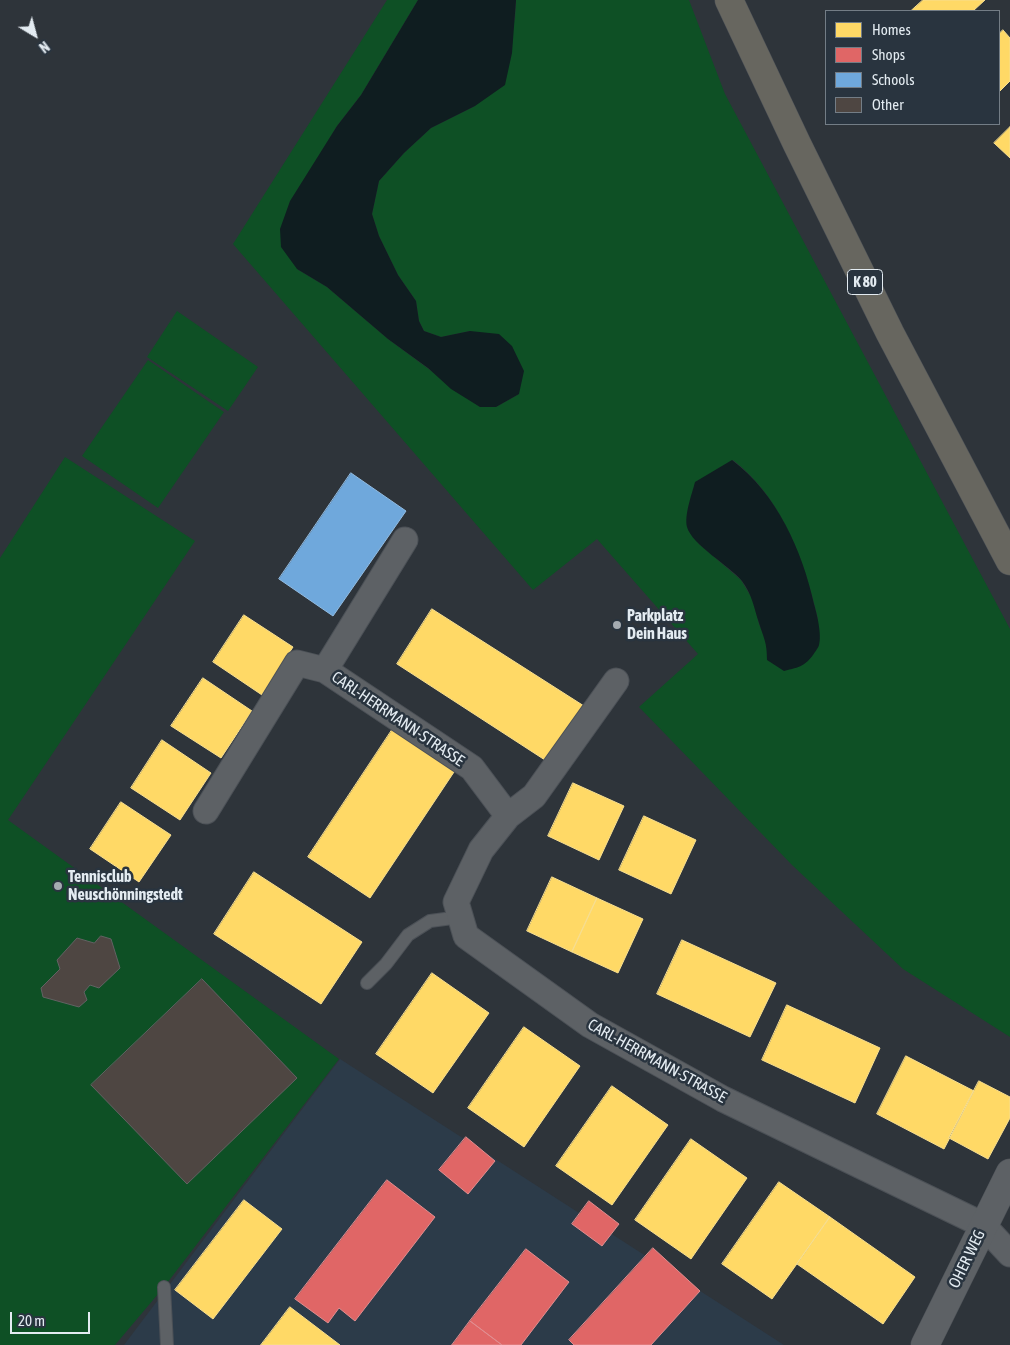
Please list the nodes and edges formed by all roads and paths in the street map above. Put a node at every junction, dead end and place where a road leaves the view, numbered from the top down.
1 (729, 0) edge
2 (405, 540) dead end
3 (1010, 560) edge
4 (325, 670) junction
5 (616, 681) dead end
6 (206, 810) dead end
7 (508, 816) junction
8 (460, 917) junction
9 (367, 983) dead end
10 (1010, 1173) edge
11 (983, 1225) junction
12 (1010, 1254) edge
13 (164, 1287) dead end
14 (167, 1345) edge
15 (925, 1345) edge

1 - 3 highway, K 80
2 - 4 street, CARL-HERRMANN-STRASSE
4 - 6 street, CARL-HERRMANN-STRASSE
4 - 7 street, CARL-HERRMANN-STRASSE
5 - 7 street, CARL-HERRMANN-STRASSE
7 - 8 street, CARL-HERRMANN-STRASSE
8 - 9 lane
8 - 11 street, CARL-HERRMANN-STRASSE
10 - 11 street, OHER WEG
11 - 12 street
11 - 15 street, OHER WEG
13 - 14 lane

